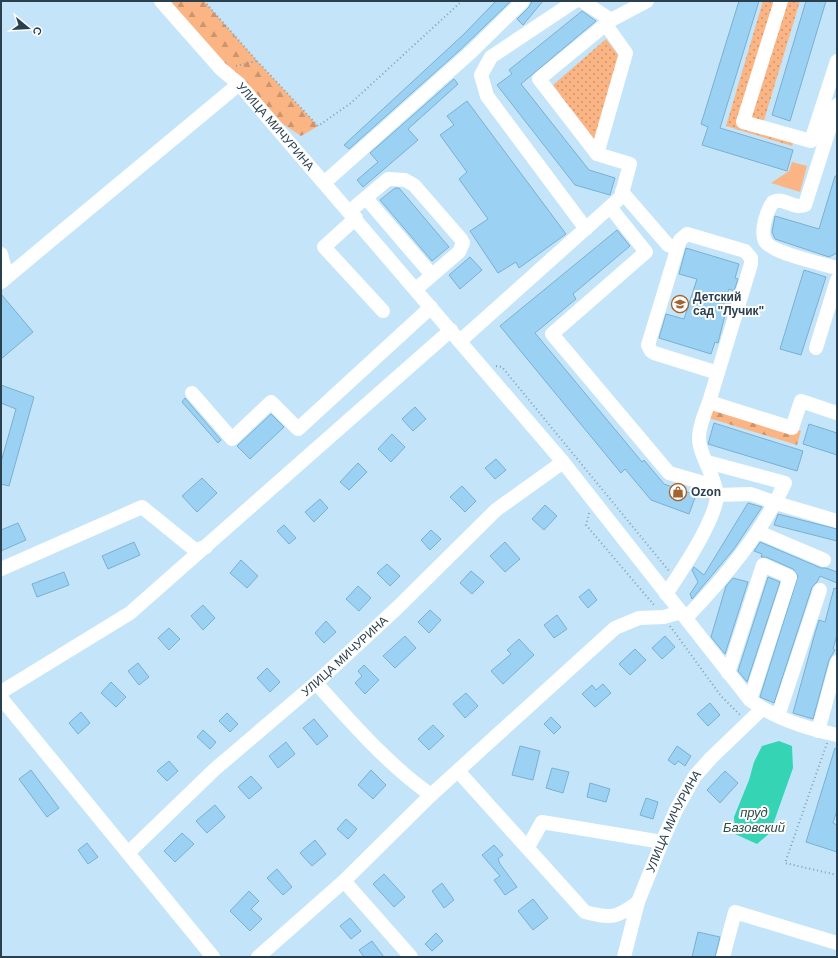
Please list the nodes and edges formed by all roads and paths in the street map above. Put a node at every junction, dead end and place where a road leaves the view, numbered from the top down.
1 (161, 1) edge
2 (204, 1) edge
3 (462, 1) edge
4 (523, 1) edge
5 (575, 1) edge
6 (582, 1) edge
7 (646, 1) edge
8 (781, 1) edge
9 (608, 22) junction
10 (257, 61) junction
11 (837, 61) edge
12 (221, 69) junction
13 (240, 84) junction
14 (833, 89) edge
15 (837, 105) edge
16 (597, 154) junction
17 (325, 182) junction
18 (622, 192) junction
19 (366, 198) junction
20 (610, 207) junction
21 (353, 215) junction
22 (586, 229) junction
23 (678, 248) junction
24 (1, 254) edge
25 (837, 268) edge
26 (432, 275) junction
27 (4, 279) edge
28 (837, 280) edge
29 (416, 289) junction
30 (431, 307) junction
31 (383, 311) dead end
32 (456, 336) junction
33 (816, 348) dead end
34 (718, 373) junction
35 (192, 393) dead end
36 (709, 402) junction
37 (837, 413) edge
38 (563, 462) junction
39 (707, 462) junction
40 (716, 490) junction
41 (776, 503) junction
42 (837, 521) edge
43 (758, 532) junction
44 (206, 547) junction
45 (824, 560) dead end
46 (1, 570) edge
47 (820, 590) dead end
48 (666, 594) junction
49 (684, 615) junction
50 (837, 662) edge
51 (728, 673) junction
52 (316, 683) junction
53 (1, 692) edge
54 (1, 698) edge
55 (750, 700) junction
56 (762, 709) junction
57 (778, 716) junction
58 (818, 731) junction
59 (835, 739) edge
60 (458, 770) junction
61 (431, 795) junction
62 (662, 842) junction
63 (528, 847) junction
64 (128, 853) junction
65 (837, 876) edge
66 (344, 881) junction
67 (638, 902) junction
68 (837, 943) edge
69 (214, 957) edge
70 (258, 957) edge
71 (411, 957) edge
72 (624, 957) edge
73 (723, 957) edge

1 - 12 street
2 - 10 path
3 - 10 path
4 - 17 street
5 - 22 street
6 - 9 street
7 - 9 street
8 - 14 street
9 - 16 street
9 - 16 street
10 - 12 path
11 - 14 street
12 - 13 street
13 - 17 street, УЛИЦА МИЧУРИНА
13 - 27 street, УЛИЦА МИЧУРИНА
15 - 25 street
16 - 18 street
17 - 21 street, УЛИЦА МИЧУРИНА
18 - 20 street
18 - 23 street
19 - 21 street
19 - 26 street
19 - 26 street
20 - 22 street
20 - 40 street
21 - 29 street, УЛИЦА МИЧУРИНА
21 - 31 street
22 - 32 street
23 - 34 street
23 - 34 street
24 - 27 street
26 - 29 street
28 - 33 street
29 - 30 street, УЛИЦА МИЧУРИНА
30 - 32 street, УЛИЦА МИЧУРИНА
30 - 35 street
32 - 38 street, УЛИЦА МИЧУРИНА
32 - 44 street
34 - 36 street
36 - 37 street
36 - 39 street
38 - 48 street, УЛИЦА МИЧУРИНА
38 - 52 street, УЛИЦА МИЧУРИНА
39 - 40 street
39 - 41 street
40 - 41 street
40 - 48 street
41 - 42 street
41 - 43 street
43 - 45 street
43 - 49 street
44 - 46 street
44 - 53 street
47 - 57 street
48 - 49 street, УЛИЦА МИЧУРИНА
49 - 51 street, УЛИЦА МИЧУРИНА
49 - 60 street
50 - 58 street
51 - 55 street, УЛИЦА МИЧУРИНА
51 - 55 street
52 - 61 street
52 - 64 street, УЛИЦА МИЧУРИНА
54 - 64 street
55 - 56 street, УЛИЦА МИЧУРИНА
56 - 57 street, УЛИЦА МИЧУРИНА
56 - 62 street, УЛИЦА МИЧУРИНА
57 - 58 street, УЛИЦА МИЧУРИНА
58 - 59 street, УЛИЦА МИЧУРИНА
59 - 65 path
60 - 61 street
60 - 63 street
61 - 66 street
62 - 63 street
62 - 67 street, УЛИЦА МИЧУРИНА
63 - 67 street
64 - 69 street
66 - 70 street
66 - 71 street
67 - 72 street, УЛИЦА МИЧУРИНА
68 - 73 street

